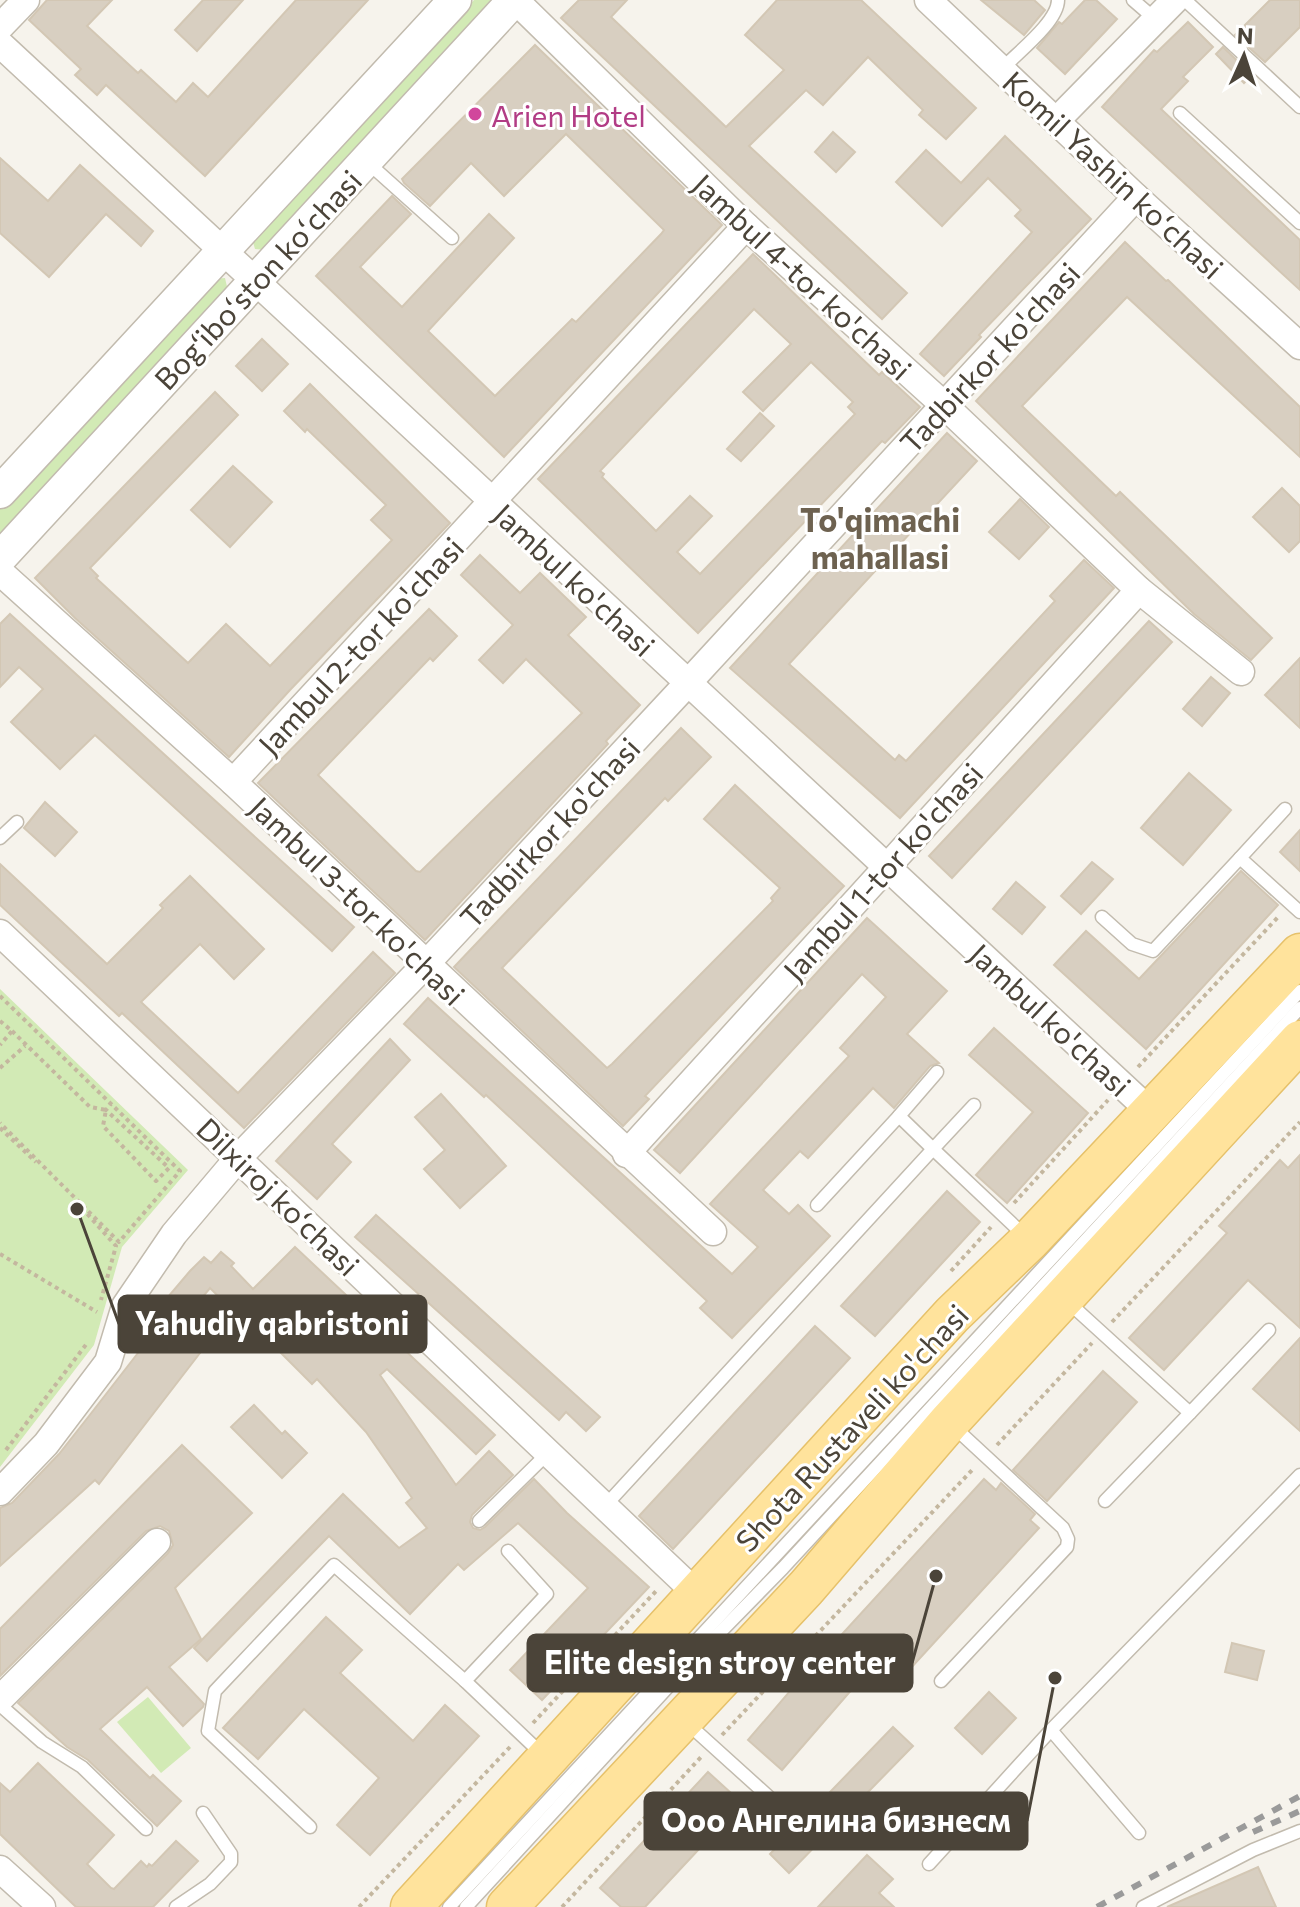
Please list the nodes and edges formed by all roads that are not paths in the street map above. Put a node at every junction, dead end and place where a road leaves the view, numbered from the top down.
1 (26, 0) edge
2 (455, 0) edge
3 (515, 0) edge
4 (928, 0) edge
5 (1058, 0) edge
6 (1133, 0) edge
7 (1175, 0) edge
8 (1185, 0) edge
9 (1155, 19) junction
10 (0, 27) edge
11 (0, 44) edge
12 (1002, 69) junction
13 (1300, 107) edge
14 (1180, 113) dead end
15 (1056, 121) junction
16 (366, 161) junction
17 (1136, 197) junction
18 (1300, 223) edge
19 (746, 226) junction
20 (452, 238) dead end
21 (222, 252) junction
22 (254, 282) junction
23 (1300, 346) edge
24 (945, 406) junction
25 (0, 492) edge
26 (493, 502) junction
27 (0, 558) edge
28 (0, 572) edge
29 (1139, 590) junction
30 (1241, 672) dead end
31 (687, 684) junction
32 (233, 782) junction
33 (1285, 809) dead end
34 (17, 822) dead end
35 (0, 838) edge
36 (1240, 858) junction
37 (885, 866) junction
38 (1300, 912) edge
39 (1102, 917) dead end
40 (0, 933) edge
41 (1300, 954) edge
42 (425, 965) junction
43 (1300, 991) edge
44 (1300, 1008) edge
45 (1300, 1041) edge
46 (937, 1072) dead end
47 (974, 1105) dead end
48 (1152, 1113) junction
49 (899, 1116) junction
50 (933, 1149) junction
51 (626, 1154) junction
52 (239, 1157) junction
53 (817, 1205) dead end
54 (713, 1232) dead end
55 (1030, 1240) junction
56 (1064, 1299) junction
57 (1269, 1330) dead end
58 (1190, 1413) junction
59 (949, 1422) junction
60 (548, 1453) junction
61 (1300, 1475) edge
62 (0, 1492) edge
63 (1105, 1501) dead end
64 (605, 1506) junction
65 (479, 1521) dead end
66 (157, 1542) dead end
67 (508, 1551) dead end
68 (696, 1593) junction
69 (465, 1681) junction
70 (941, 1681) dead end
71 (0, 1702) edge
72 (1051, 1730) junction
73 (698, 1732) junction
74 (548, 1760) junction
75 (769, 1797) dead end
76 (203, 1813) dead end
77 (310, 1827) dead end
78 (146, 1829) dead end
79 (1300, 1831) edge
80 (1139, 1833) dead end
81 (511, 1840) junction
82 (474, 1863) dead end
83 (929, 1864) dead end
84 (0, 1869) edge
85 (461, 1870) dead end
86 (428, 1902) edge
87 (42, 1907) edge
88 (176, 1907) edge
89 (466, 1907) edge
90 (507, 1907) edge
91 (1143, 1907) edge

1 - 10 street
2 - 21 street, Bogʻiboʻston koʻchasi
3 - 16 street, Bogʻiboʻston koʻchasi
3 - 19 street, Jambul 4-tor ko'chasi
4 - 12 street, Komil Yashin koʻchasi
5 - 12 lane
6 - 9 lane
7 - 9 street
8 - 13 lane
9 - 15 street
11 - 21 street, Jambul ko'chasi
12 - 15 street, Komil Yashin koʻchasi
14 - 18 lane
15 - 17 street, Komil Yashin koʻchasi
16 - 20 lane
16 - 22 street, Bogʻiboʻston koʻchasi
17 - 23 street, Komil Yashin koʻchasi
17 - 24 street, Tadbirkor ko'chasi
19 - 24 street, Jambul 4-tor ko'chasi
19 - 26 street, Jambul 2-tor ko'chasi
21 - 22 street, Jambul ko'chasi
21 - 25 street, Bogʻiboʻston koʻchasi
22 - 26 street, Jambul ko'chasi
22 - 27 street, Bogʻiboʻston koʻchasi
24 - 29 street, Jambul 4-tor ko'chasi
24 - 31 street, Tadbirkor ko'chasi
26 - 31 street, Jambul ko'chasi
26 - 32 street, Jambul 2-tor ko'chasi
28 - 32 street, Jambul 3-tor ko'chasi
29 - 30 street, Jambul 4-tor ko'chasi
29 - 37 street, Jambul 1-tor ko'chasi
31 - 37 street, Jambul ko'chasi
31 - 42 street, Tadbirkor ko'chasi
32 - 42 street, Jambul 3-tor ko'chasi
33 - 36 lane
34 - 35 lane
36 - 38 lane
36 - 39 lane
37 - 48 street, Jambul ko'chasi
37 - 51 street, Jambul 1-tor ko'chasi
40 - 52 street, Dilxiroj ko‘chasi
41 - 48 main road, Shota Rustaveli ko'chasi
42 - 51 street, Jambul 3-tor ko'chasi
42 - 52 street, Tadbirkor ko'chasi
43 - 81 lane
44 - 89 lane
45 - 56 main road
46 - 49 lane
47 - 50 lane
48 - 55 main road, Shota Rustaveli ko'chasi
49 - 50 lane
49 - 53 lane
50 - 55 lane
50 - 64 lane
51 - 54 street, Jambul 3-tor ko'chasi
52 - 60 street, Dilxiroj ko‘chasi
52 - 62 street, Tadbirkor ko'chasi
55 - 68 main road, Shota Rustaveli ko'chasi
56 - 58 lane
56 - 59 main road
57 - 58 lane
58 - 63 lane
59 - 70 lane
59 - 73 main road
60 - 64 street, Dilxiroj ko‘chasi
60 - 65 lane
61 - 72 lane
64 - 68 street, Dilxiroj ko‘chasi
66 - 71 street
67 - 69 lane
68 - 74 main road, Shota Rustaveli ko'chasi
69 - 74 lane
69 - 77 lane
71 - 78 lane
72 - 80 lane
72 - 83 lane
73 - 75 lane
73 - 90 main road
74 - 86 main road, Shota Rustaveli ko'chasi
76 - 88 lane
79 - 91 lane
81 - 82 lane
81 - 86 lane
84 - 87 street
85 - 86 lane

